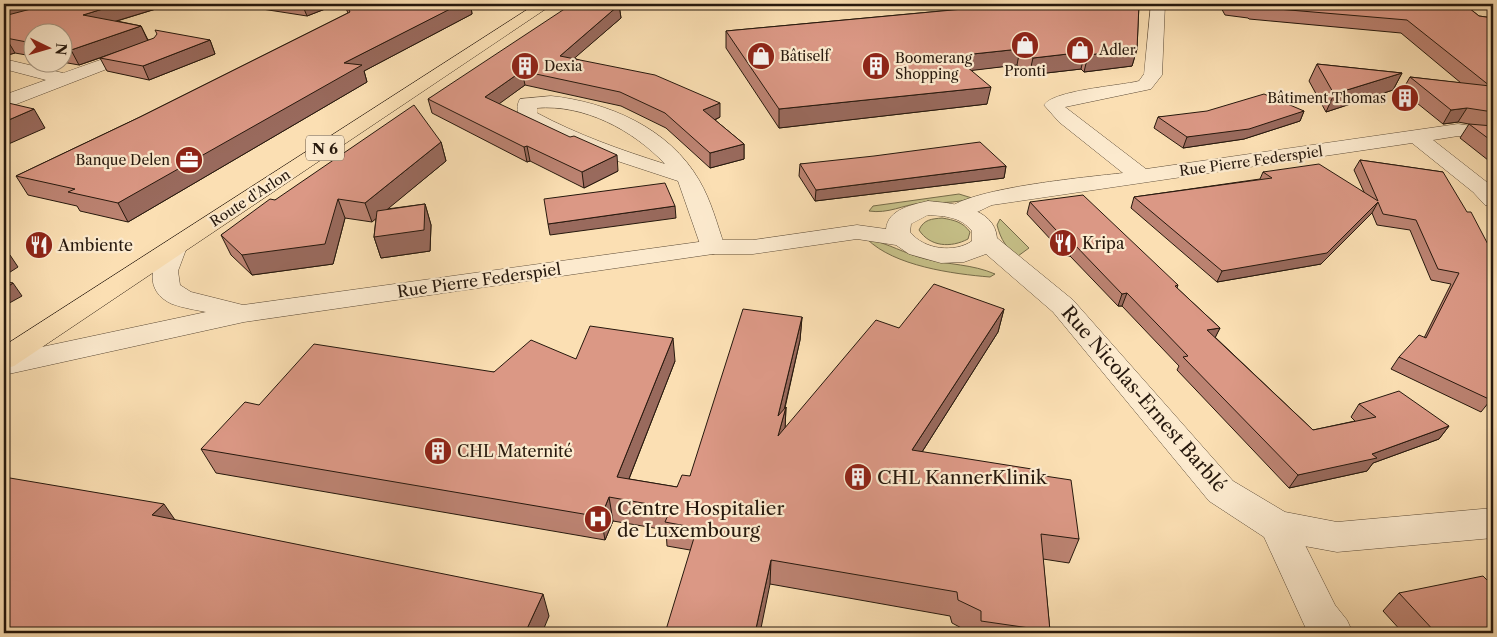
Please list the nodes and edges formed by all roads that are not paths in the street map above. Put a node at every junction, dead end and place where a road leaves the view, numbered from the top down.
1 (546, 4) edge
2 (1158, 4) edge
3 (153, 46) edge
4 (4, 64) edge
5 (64, 79) junction
6 (5, 101) edge
7 (1493, 135) edge
8 (1417, 137) junction
9 (1382, 142) junction
10 (1459, 171) junction
11 (686, 177) junction
12 (1142, 177) junction
13 (1008, 196) junction
14 (1493, 200) edge
15 (957, 212) junction
16 (903, 228) junction
17 (982, 231) junction
18 (175, 247) junction
19 (713, 247) junction
20 (954, 256) junction
21 (1038, 284) junction
22 (244, 313) junction
23 (4, 359) edge
24 (4, 365) edge
25 (1493, 523) edge
26 (1277, 526) junction
27 (1333, 633) edge

1 - 18 main road, Route d'Arlon / N 6
2 - 12 street
3 - 5 street
4 - 5 street
5 - 6 street
7 - 8 street, Rue Pierre Federspiel
8 - 9 street, Rue Pierre Federspiel
8 - 10 street
9 - 10 street
9 - 12 street, Rue Pierre Federspiel
10 - 14 street
11 - 11 street
11 - 19 street
12 - 13 street, Rue Pierre Federspiel
13 - 15 street, Rue Pierre Federspiel
13 - 17 street
15 - 16 street
15 - 17 street, Rue Nicolas-Ernest Barblé
16 - 19 street, Rue Pierre Federspiel
16 - 20 street, Rue Nicolas-Ernest Barblé
17 - 20 street
17 - 21 street, Rue Nicolas-Ernest Barblé
18 - 22 street, Rue Pierre Federspiel
18 - 23 main road, Route d'Arlon / N 6
19 - 22 street, Rue Pierre Federspiel
20 - 21 street, Rue Nicolas-Ernest Barblé
21 - 26 street, Rue Nicolas-Ernest Barblé
22 - 24 street, Rue Pierre Federspiel
25 - 26 street
26 - 27 street

